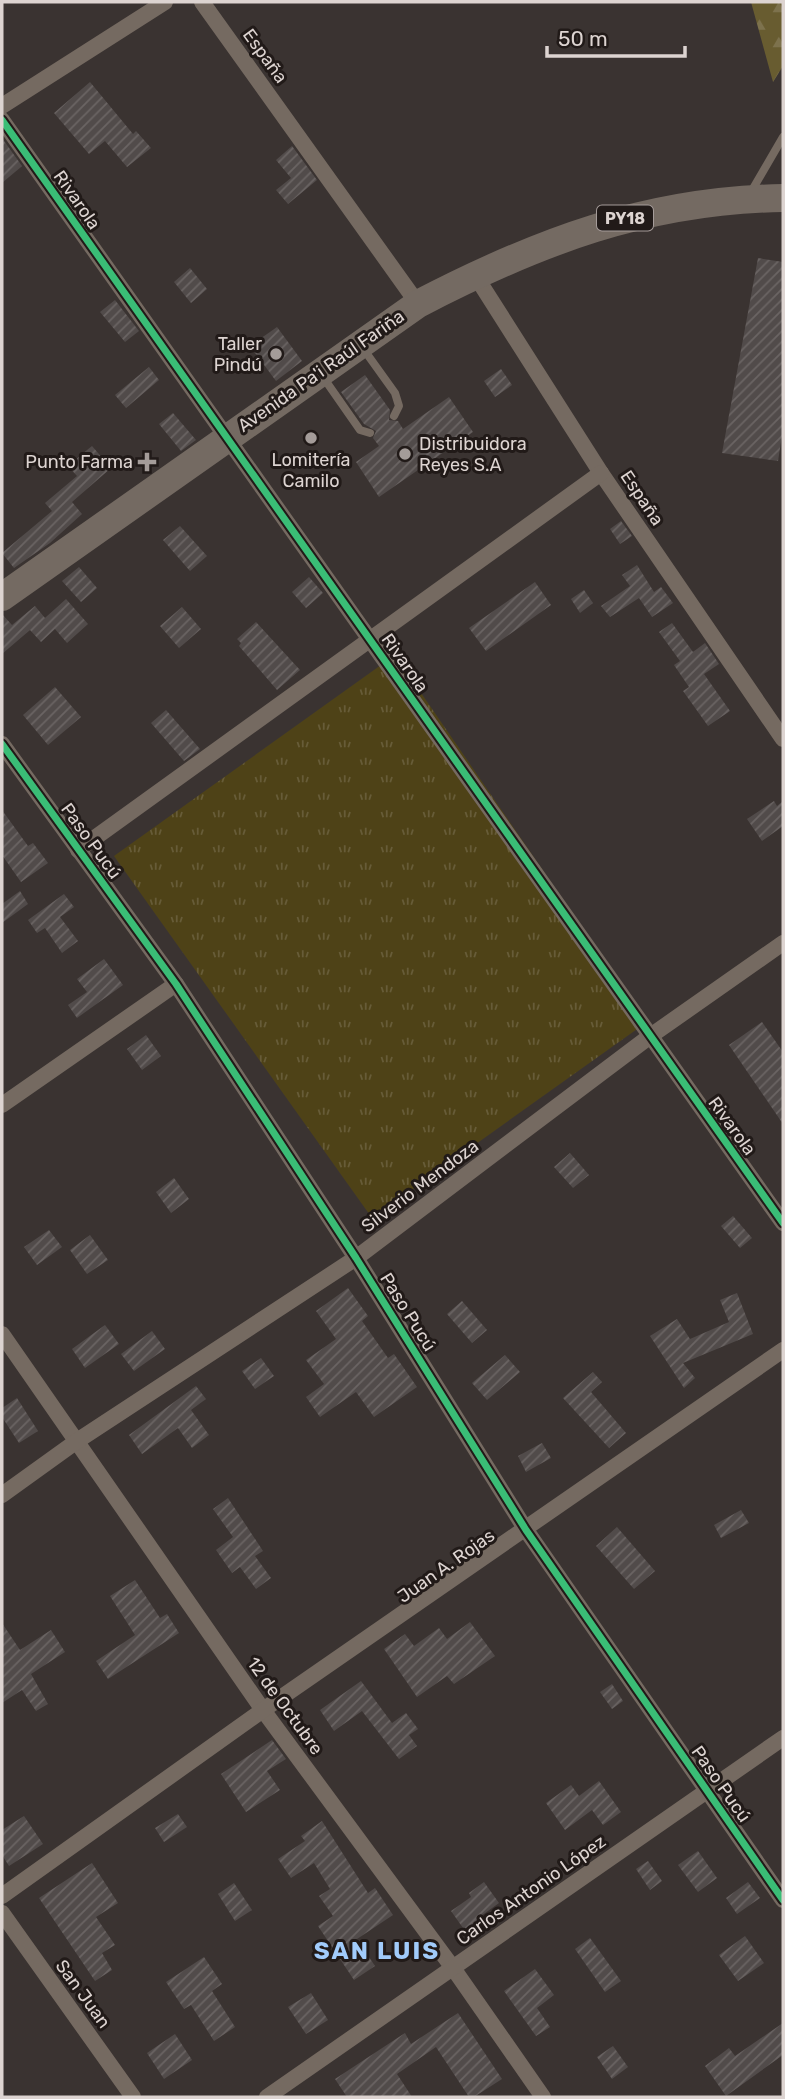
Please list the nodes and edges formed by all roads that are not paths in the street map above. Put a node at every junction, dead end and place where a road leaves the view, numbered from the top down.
1 (166, 2) edge
2 (202, 2) edge
3 (2, 106) edge
4 (2, 120) edge
5 (783, 137) edge
6 (747, 198) junction
7 (783, 198) edge
8 (475, 275) junction
9 (418, 304) junction
10 (360, 344) junction
11 (320, 372) junction
12 (394, 416) dead end
13 (370, 433) dead end
14 (225, 438) junction
15 (601, 473) junction
16 (2, 597) edge
17 (371, 642) junction
18 (783, 739) edge
19 (2, 744) edge
20 (78, 850) junction
21 (783, 943) edge
22 (176, 984) junction
23 (649, 1037) junction
24 (2, 1105) edge
25 (783, 1223) edge
26 (356, 1258) junction
27 (2, 1334) edge
28 (783, 1350) edge
29 (78, 1441) junction
30 (2, 1495) edge
31 (526, 1530) junction
32 (263, 1710) junction
33 (783, 1738) edge
34 (706, 1791) junction
35 (2, 1896) edge
36 (783, 1900) edge
37 (2, 1913) edge
38 (453, 1968) junction
39 (133, 2097) edge
40 (267, 2097) edge
41 (543, 2097) edge

1 - 3 street
2 - 9 street, España
4 - 14 street, Rivarola
5 - 6 lane
6 - 7 highway, PY18
6 - 8 highway, PY18
8 - 9 highway, Avenida Pa'i Raúl Fariña / PY18
8 - 15 street, España
9 - 10 highway, Avenida Pa'i Raúl Fariña / PY18
10 - 11 highway, Avenida Pa'i Raúl Fariña / PY18
10 - 12 lane
11 - 13 lane
11 - 14 highway, Avenida Pa'i Raúl Fariña / PY18
14 - 16 highway, Avenida Pa'i Raúl Fariña / PY18
14 - 17 street, Rivarola
15 - 17 street
15 - 18 street, España
17 - 20 street
17 - 23 street, Rivarola
19 - 20 street, Paso Pucú
20 - 22 street, Paso Pucú
21 - 23 street, Silverio Mendoza
22 - 24 street
22 - 26 street, Paso Pucú
23 - 25 street, Rivarola
23 - 26 street, Silverio Mendoza
26 - 29 street, Silverio Mendoza
26 - 31 street, Paso Pucú
27 - 29 street, 12 de Octubre
28 - 31 street, Juan A. Rojas
29 - 30 street, Silverio Mendoza
29 - 32 street, 12 de Octubre
31 - 32 street, Juan A. Rojas
31 - 34 street, Paso Pucú
32 - 35 street, Juan A. Rojas
32 - 38 street, 12 de Octubre
33 - 34 street, Carlos Antonio López
34 - 36 street, Paso Pucú
34 - 38 street, Carlos Antonio López
37 - 39 street, San Juan
38 - 40 street, Carlos Antonio López
38 - 41 street, 12 de Octubre

